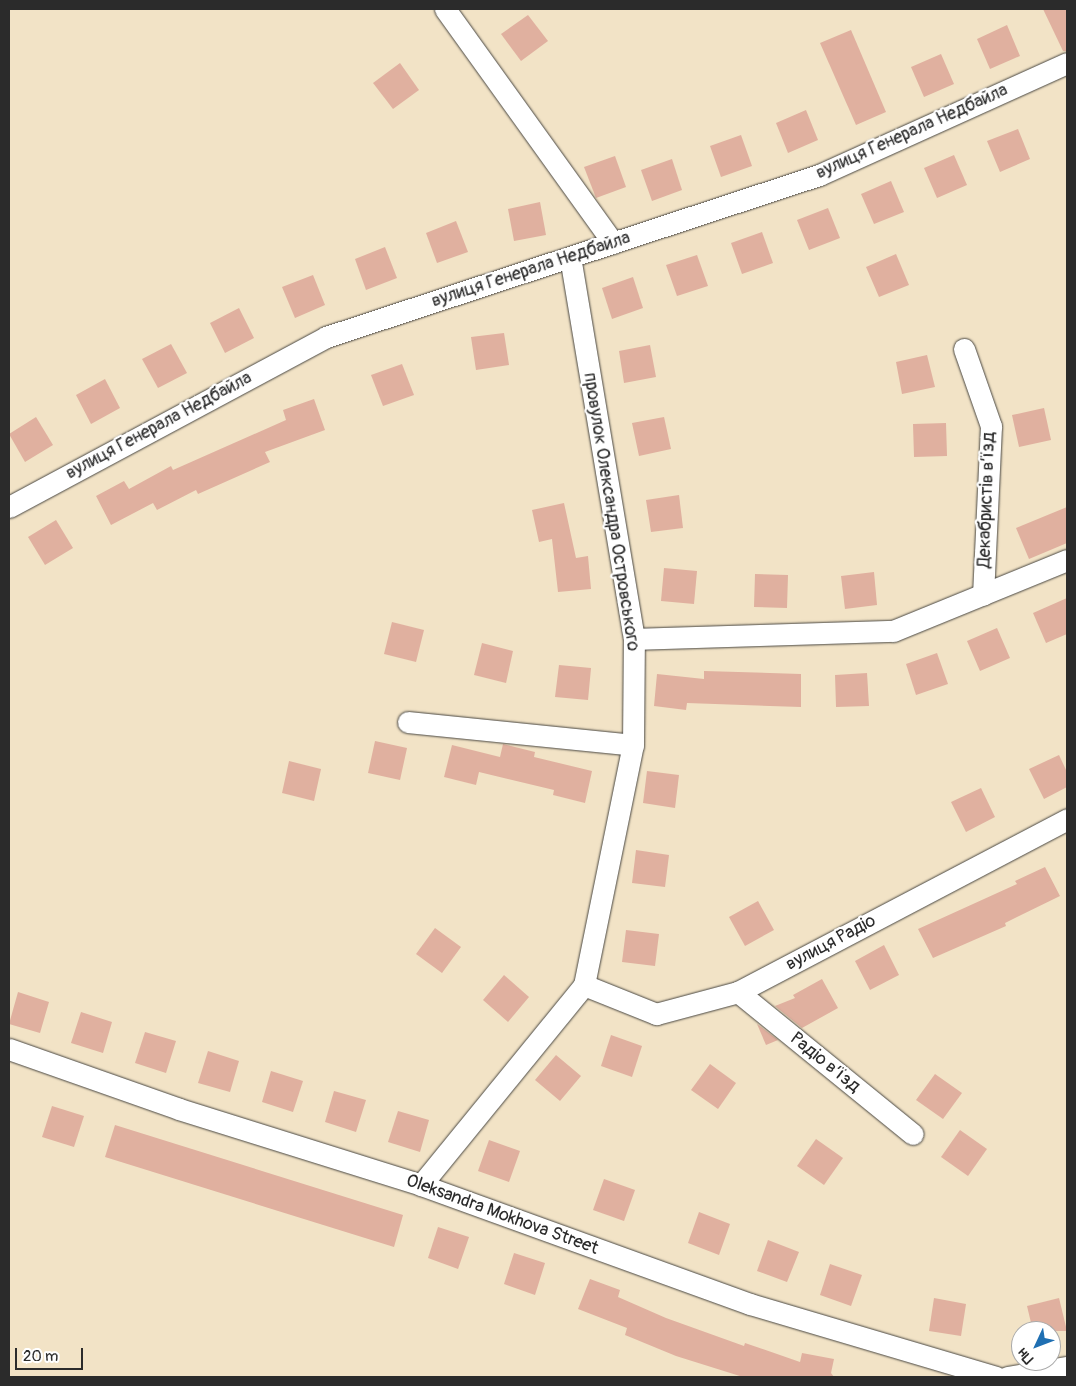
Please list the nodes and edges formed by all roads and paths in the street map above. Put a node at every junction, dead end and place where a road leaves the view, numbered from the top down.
1 (445, 9) edge
2 (1067, 63) edge
3 (613, 243) junction
4 (570, 257) junction
5 (964, 349) dead end
6 (9, 507) edge
7 (1067, 560) edge
8 (983, 595) junction
9 (634, 639) junction
10 (408, 722) dead end
11 (633, 745) junction
12 (1067, 819) edge
13 (584, 985) junction
14 (738, 992) junction
15 (9, 1049) edge
16 (913, 1134) dead end
17 (421, 1185) junction
18 (1067, 1367) edge
19 (996, 1377) edge
20 (1007, 1377) edge

1 - 3 street
2 - 3 street, вулиця Генерала Недбайла
3 - 4 street, вулиця Генерала Недбайла
4 - 6 street, вулиця Генерала Недбайла
4 - 9 street, провулок Олександра Островського
5 - 8 street, Декабристів в’їзд
7 - 8 street
8 - 9 street
9 - 11 street, провулок Олександра Островського
10 - 11 street
11 - 13 street, провулок Олександра Островського
12 - 14 street, вулиця Радіо
13 - 14 street, вулиця Радіо
13 - 17 street, провулок Олександра Островського
14 - 16 street, Радіо в’їзд
15 - 17 street, Oleksandra Mokhova Street
17 - 19 street, Oleksandra Mokhova Street
18 - 20 street

